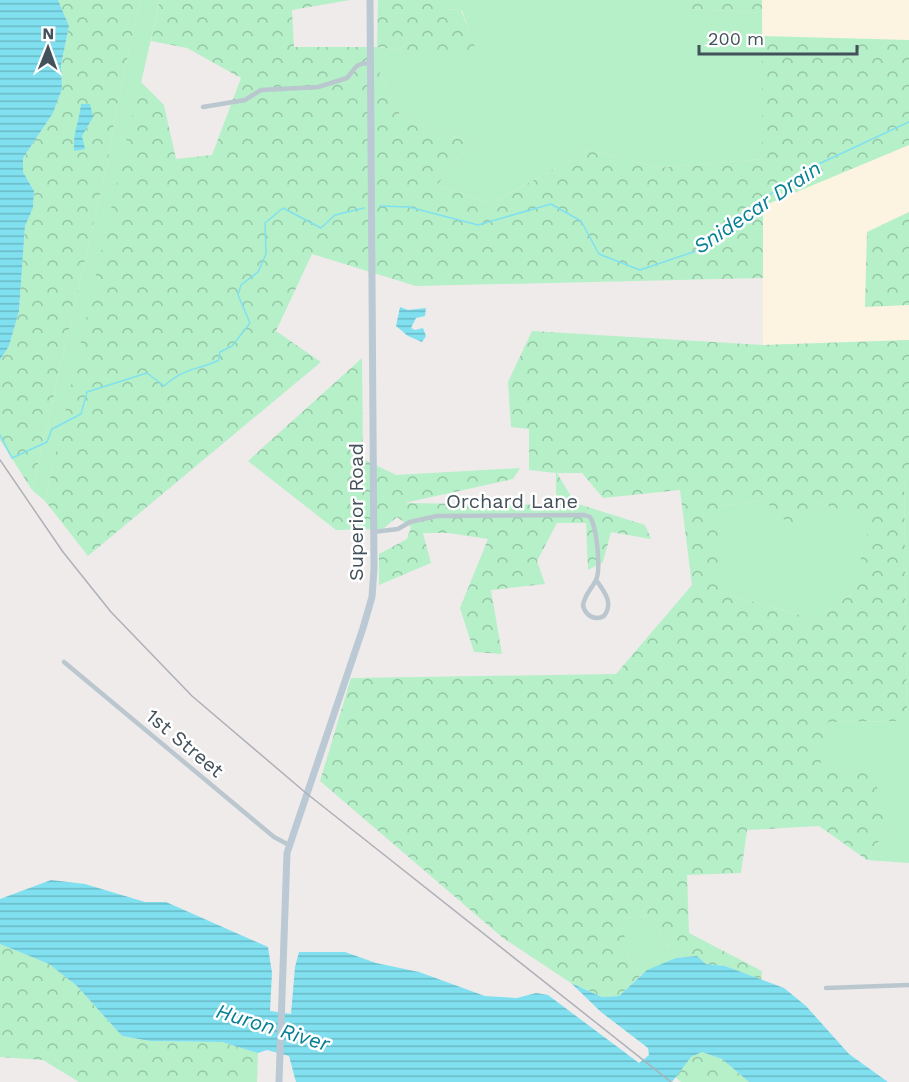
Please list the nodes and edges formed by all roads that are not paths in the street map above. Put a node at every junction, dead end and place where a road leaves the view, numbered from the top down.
1 (370, 0) edge
2 (370, 63) junction
3 (203, 107) dead end
4 (373, 532) junction
5 (596, 580) junction
6 (64, 662) dead end
7 (289, 845) junction
8 (909, 985) edge
9 (826, 988) dead end
10 (279, 1082) edge

1 - 2 main road, Superior Road
2 - 3 street
2 - 4 main road, Superior Road
4 - 5 street, Orchard Lane
4 - 7 main road, Superior Road
5 - 5 street, Orchard Lane
6 - 7 street, 1st Street
7 - 10 main road, Superior Road
8 - 9 street

